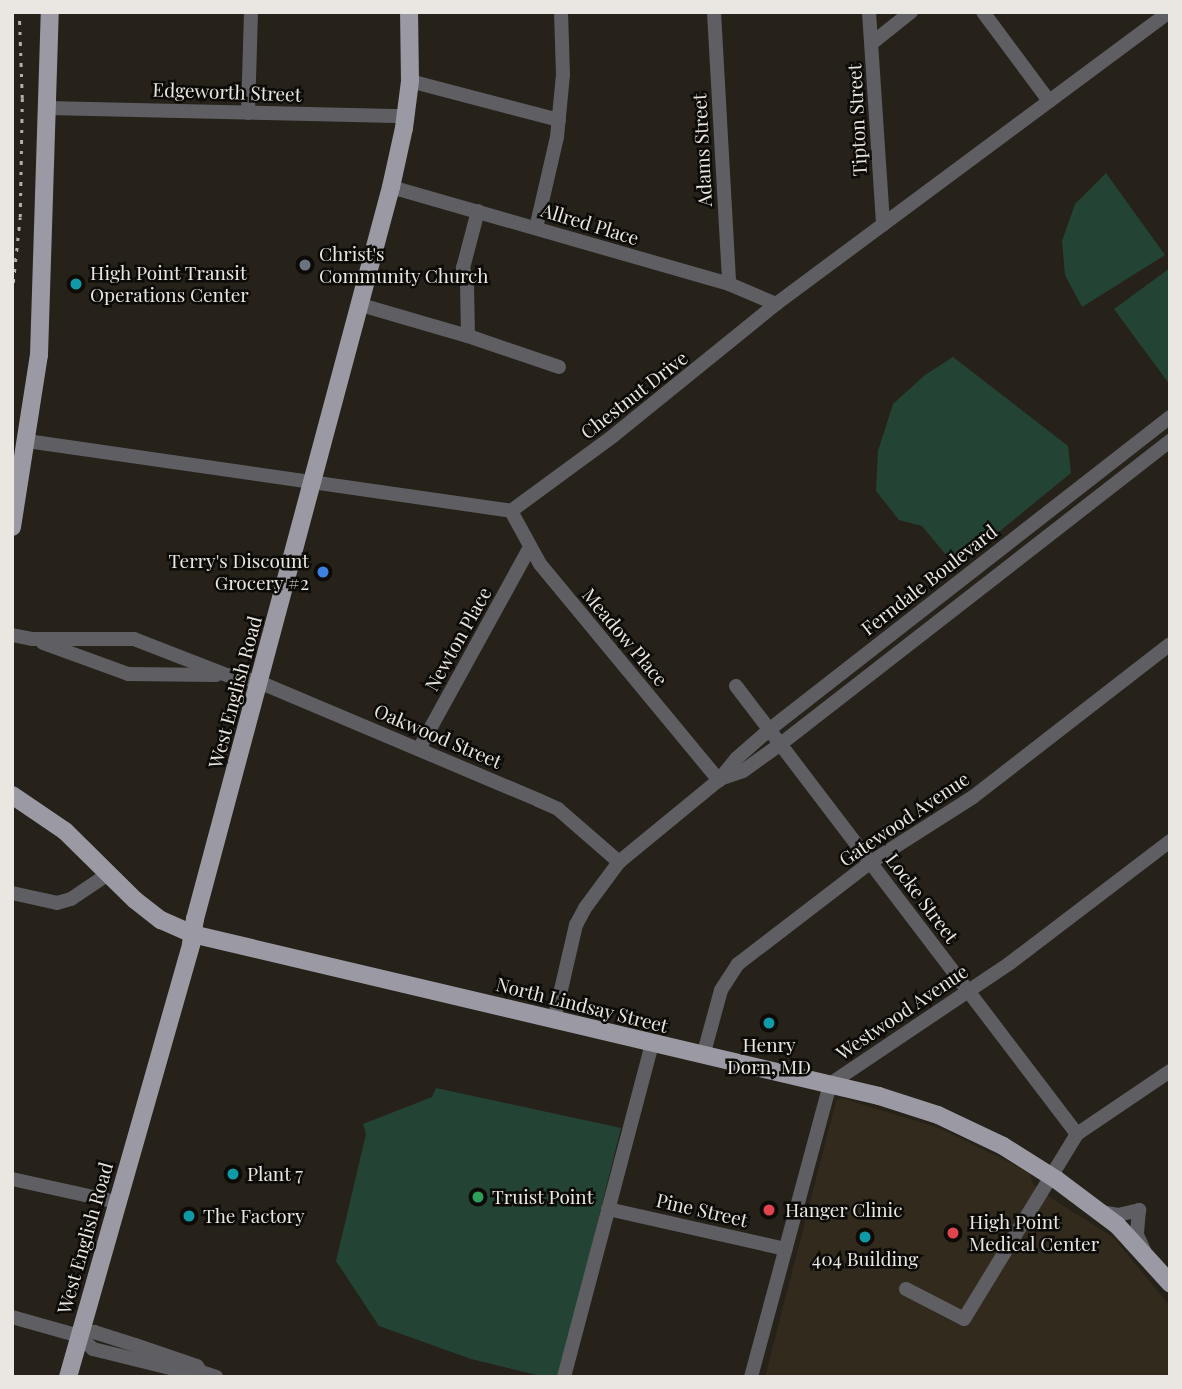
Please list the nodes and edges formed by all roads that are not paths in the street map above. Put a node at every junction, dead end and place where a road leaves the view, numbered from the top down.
1 (50, 12) edge
2 (251, 12) edge
3 (409, 12) edge
4 (561, 12) edge
5 (714, 12) edge
6 (869, 12) edge
7 (911, 12) edge
8 (983, 12) edge
9 (1169, 12) edge
10 (872, 43) junction
11 (410, 81) junction
12 (1049, 102) junction
13 (47, 108) junction
14 (248, 113) junction
15 (406, 116) junction
16 (559, 120) junction
17 (391, 187) junction
18 (478, 211) junction
19 (883, 225) junction
20 (536, 228) junction
21 (729, 285) junction
22 (776, 304) junction
23 (361, 305) junction
24 (468, 336) junction
25 (559, 367) dead end
26 (1170, 417) edge
27 (27, 441) junction
28 (1170, 441) edge
29 (313, 481) junction
30 (511, 511) junction
31 (12, 527) edge
32 (530, 547) junction
33 (12, 635) edge
34 (32, 639) junction
35 (1170, 644) edge
36 (227, 675) junction
37 (259, 681) junction
38 (736, 686) dead end
39 (770, 729) junction
40 (782, 743) junction
41 (419, 749) junction
42 (719, 780) junction
43 (12, 795) edge
44 (1170, 841) edge
45 (619, 862) junction
46 (871, 862) junction
47 (108, 874) junction
48 (12, 893) edge
49 (192, 934) junction
50 (968, 992) junction
51 (554, 1020) junction
52 (652, 1044) junction
53 (703, 1056) junction
54 (1170, 1071) edge
55 (830, 1084) junction
56 (1077, 1134) junction
57 (1049, 1176) junction
58 (12, 1179) edge
59 (117, 1202) junction
60 (608, 1209) junction
61 (1097, 1210) junction
62 (786, 1249) junction
63 (1144, 1252) junction
64 (1170, 1283) edge
65 (906, 1289) dead end
66 (12, 1317) edge
67 (79, 1336) junction
68 (68, 1377) edge
69 (216, 1377) edge
70 (564, 1377) edge
71 (751, 1377) edge

1 - 13 main road
2 - 14 street
3 - 11 main road, West English Road
4 - 16 street
5 - 21 street, Adams Street
6 - 10 street, Tipton Street
7 - 10 street
8 - 12 street
9 - 12 street, Chestnut Drive
10 - 19 street, Tipton Street
11 - 15 main road, West English Road
11 - 16 street
12 - 19 street, Chestnut Drive
13 - 14 street, Edgeworth Street
13 - 27 main road
14 - 15 street, Edgeworth Street
15 - 17 main road, West English Road
16 - 20 street
17 - 18 street, Allred Place
17 - 23 main road, West English Road
18 - 20 street, Allred Place
18 - 24 street
19 - 22 street, Chestnut Drive
20 - 21 street, Allred Place
21 - 22 street, Allred Place
22 - 30 street, Chestnut Drive
23 - 24 street
23 - 29 main road, West English Road
24 - 25 street
26 - 39 street, Ferndale Boulevard
27 - 29 street
27 - 31 main road
28 - 40 street, Ferndale Boulevard
29 - 30 street
29 - 37 main road, West English Road
30 - 32 street, Meadow Place
32 - 41 street, Newton Place
32 - 42 street, Meadow Place
33 - 34 street, Oakwood Street
34 - 36 street, Oakwood Street
34 - 36 street, Oakwood Street
35 - 46 street, Gatewood Avenue
36 - 37 street, Oakwood Street
37 - 41 street, Oakwood Street
37 - 49 main road, West English Road
38 - 39 street, Locke Street
39 - 40 street, Locke Street
39 - 42 street, Ferndale Boulevard
40 - 42 street, Ferndale Boulevard
40 - 46 street, Locke Street
41 - 45 street, Oakwood Street
42 - 45 street, Ferndale Boulevard
43 - 47 main road, North Lindsay Street
44 - 50 street, Westwood Avenue
45 - 51 street, Ferndale Boulevard
46 - 50 street, Locke Street
46 - 53 street, Gatewood Avenue
47 - 48 street
47 - 49 main road, North Lindsay Street
49 - 51 main road, North Lindsay Street
49 - 59 main road, West English Road
50 - 55 street, Westwood Avenue
50 - 56 street, Locke Street
51 - 52 main road, North Lindsay Street
52 - 53 main road, North Lindsay Street
52 - 60 street
53 - 55 main road, North Lindsay Street
54 - 56 street
55 - 57 main road, North Lindsay Street
55 - 62 street, Westwood Avenue
56 - 57 street
57 - 61 main road, North Lindsay Street
57 - 65 street
58 - 59 street
59 - 67 main road, West English Road
60 - 62 street, Pine Street
60 - 70 street
61 - 63 main road, North Lindsay Street
61 - 63 street
62 - 71 street, Westwood Avenue
63 - 64 main road, North Lindsay Street
66 - 67 street
67 - 68 main road, West English Road
67 - 69 street

